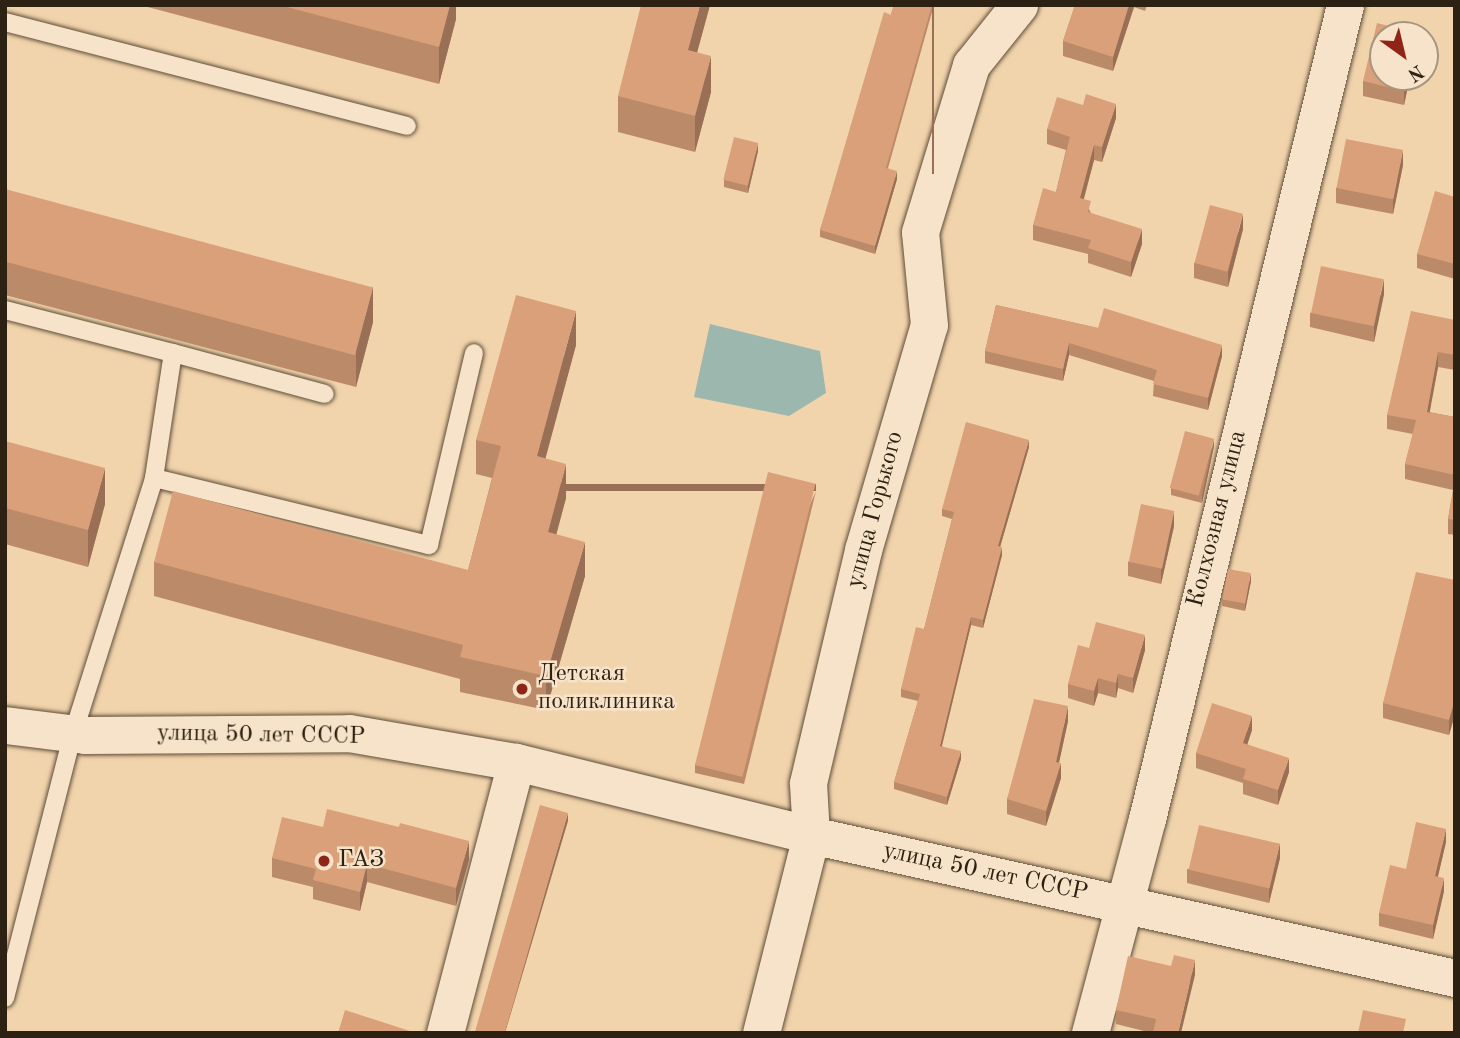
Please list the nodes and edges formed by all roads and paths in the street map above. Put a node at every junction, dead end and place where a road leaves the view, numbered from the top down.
1 (1019, 5) edge
2 (1345, 5) edge
3 (5, 22) edge
4 (407, 126) dead end
5 (5, 310) edge
6 (173, 353) junction
7 (474, 354) dead end
8 (325, 394) dead end
9 (154, 478) junction
10 (5, 725) edge
11 (74, 734) junction
12 (516, 762) junction
13 (811, 835) junction
14 (1122, 903) junction
15 (8, 975) edge
16 (1455, 978) edge
17 (5, 998) edge
18 (445, 1033) edge
19 (761, 1033) edge
20 (1090, 1033) edge

1 - 13 street, улица Горького
2 - 14 street, Колхозная улица
3 - 4 lane
5 - 6 lane
6 - 8 lane
6 - 9 lane
7 - 9 lane
9 - 11 lane
10 - 11 street, улица 50 лет СССР
11 - 12 street, улица 50 лет СССР
11 - 15 lane
12 - 13 street, улица 50 лет СССР
12 - 18 street
13 - 14 street, улица 50 лет СССР
13 - 19 street, улица Горького
14 - 16 street, улица 50 лет СССР
14 - 20 street, Колхозная улица
15 - 17 lane

